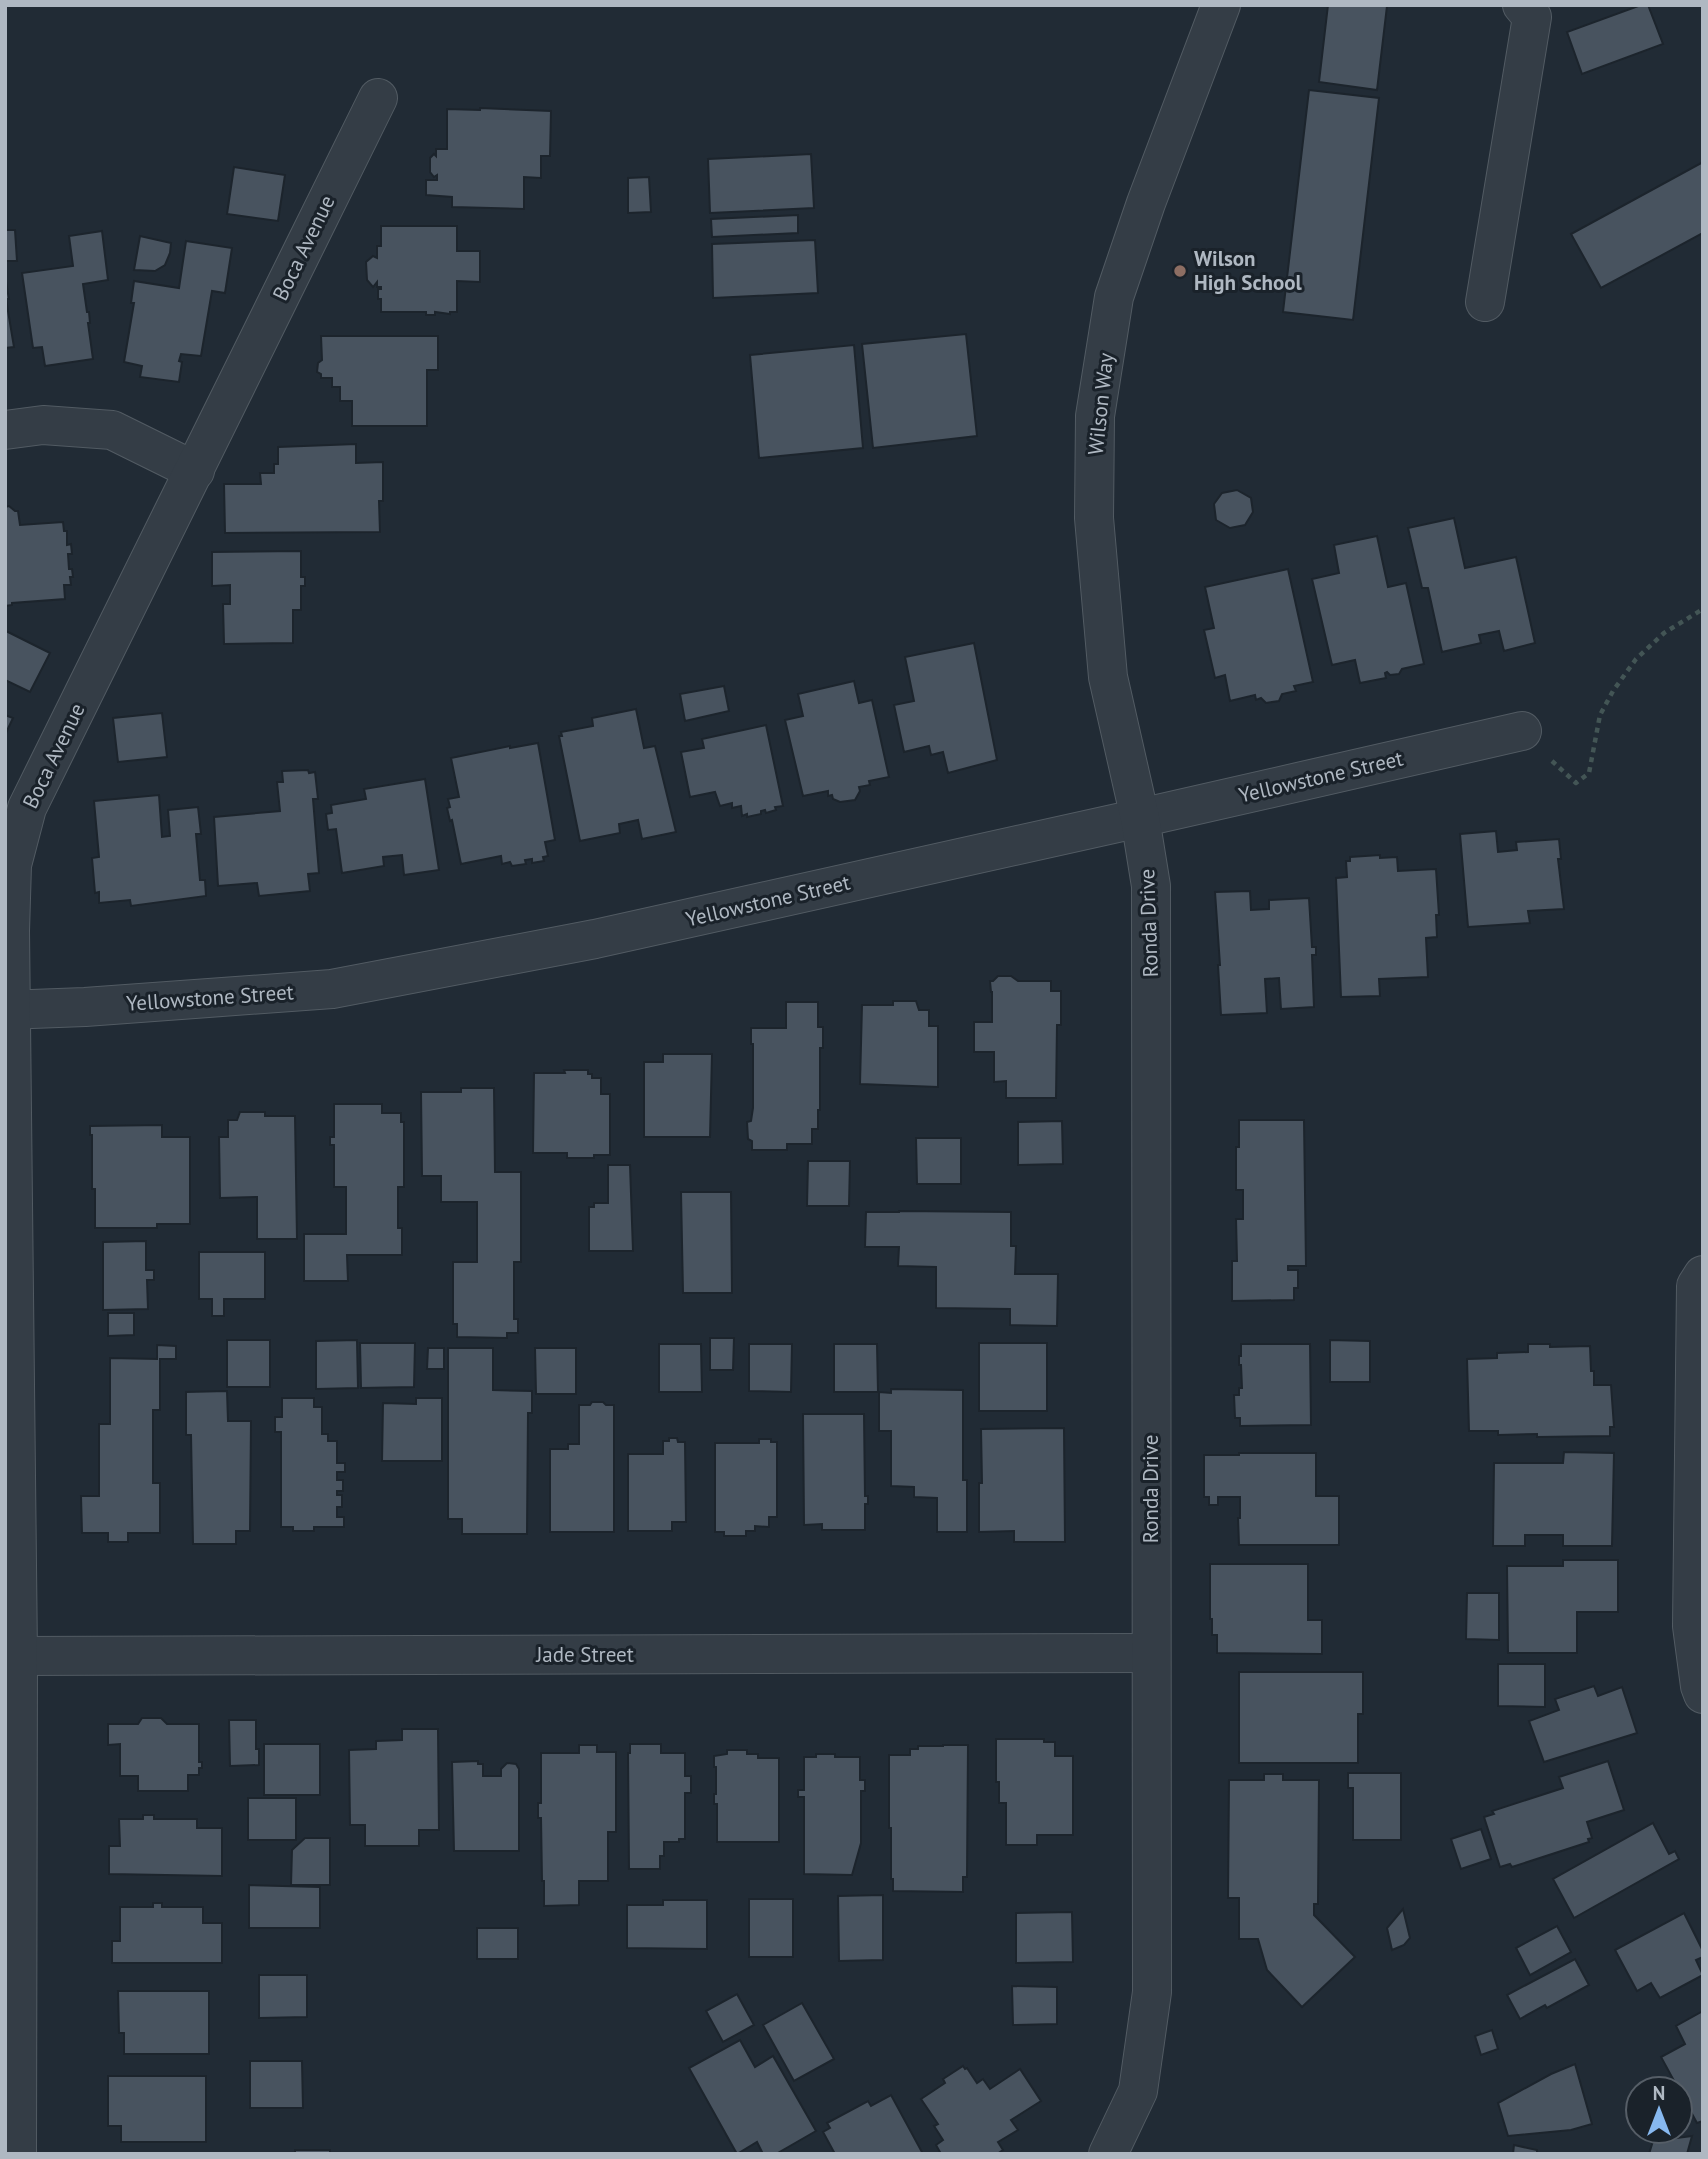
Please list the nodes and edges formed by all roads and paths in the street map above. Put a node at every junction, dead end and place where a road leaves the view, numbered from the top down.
1 (1221, 5) edge
2 (1522, 5) edge
3 (378, 98) dead end
4 (1485, 302) dead end
5 (5, 430) edge
6 (195, 471) junction
7 (1703, 608) edge
8 (1522, 731) joint
9 (1139, 818) junction
10 (9, 1009) edge
11 (1703, 1275) edge
12 (1151, 1653) junction
13 (18, 1656) junction
14 (1703, 1694) edge
15 (11, 2059) edge
16 (17, 2154) edge
17 (1108, 2154) edge

1 - 9 street, Wilson Way
2 - 4 street
3 - 6 street, Boca Avenue
5 - 6 street
6 - 10 street, Boca Avenue
7 - 8 path
8 - 9 street, Yellowstone Street
9 - 10 street, Yellowstone Street
9 - 12 street, Ronda Drive
10 - 13 street, Boca Avenue
11 - 14 street
12 - 13 street, Jade Street
12 - 17 street, Ronda Drive
13 - 15 street, Boca Avenue
15 - 16 street, Boca Avenue

